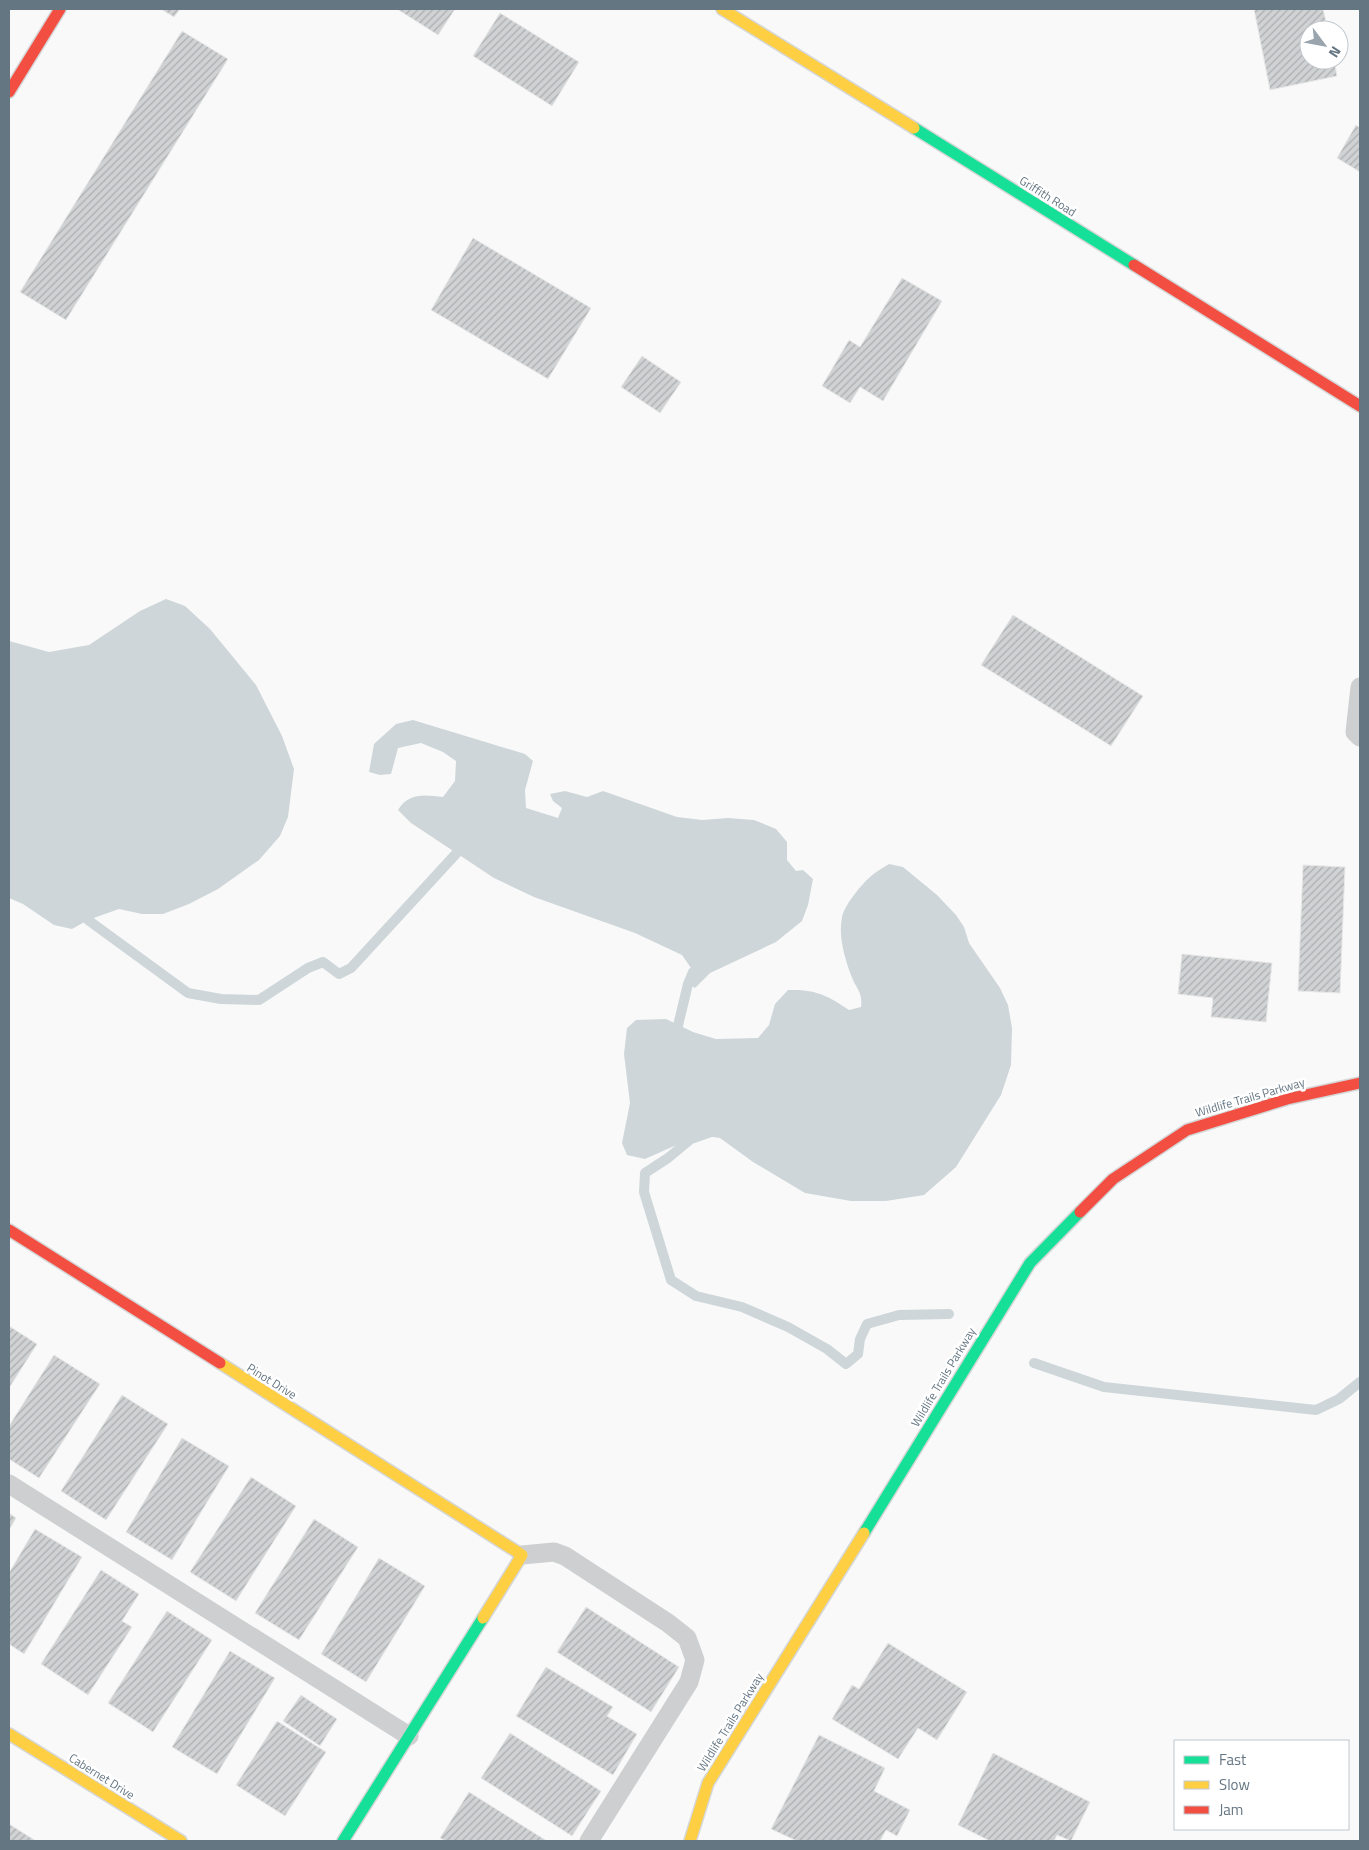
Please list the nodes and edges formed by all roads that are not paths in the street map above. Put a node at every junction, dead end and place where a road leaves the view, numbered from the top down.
1 (60, 9) edge
2 (722, 9) edge
3 (9, 92) edge
4 (1360, 406) edge
5 (1360, 687) edge
6 (1360, 737) edge
7 (1360, 1083) edge
8 (9, 1230) edge
9 (9, 1484) edge
10 (522, 1555) junction
11 (9, 1734) edge
12 (409, 1736) junction
13 (181, 1841) edge
14 (343, 1841) edge
15 (588, 1841) edge
16 (690, 1841) edge

1 - 3 street
2 - 4 street, Griffith Road
5 - 6 lane
7 - 16 street, Wildlife Trails Parkway
8 - 10 street, Pinot Drive
9 - 12 lane
10 - 12 street
10 - 15 lane
11 - 13 street, Cabernet Drive
12 - 14 street

